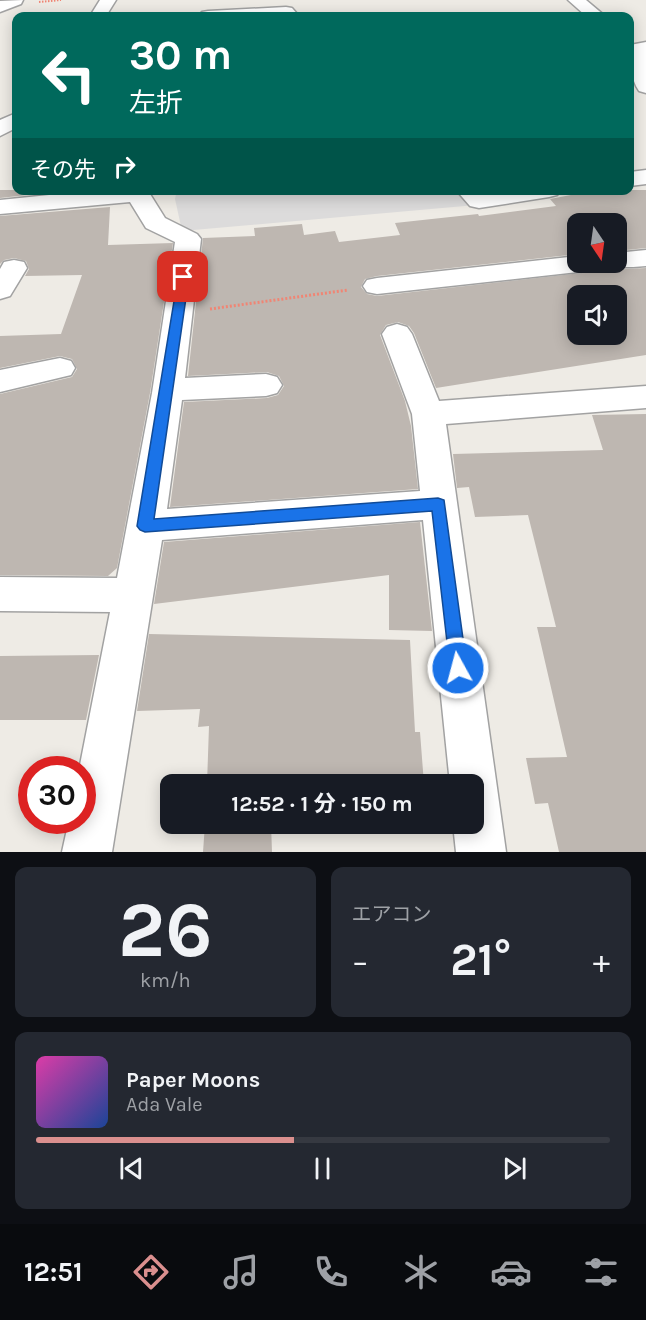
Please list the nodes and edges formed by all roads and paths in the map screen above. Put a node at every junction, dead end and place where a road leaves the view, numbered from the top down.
1 (15, 0) edge
2 (61, 0) edge
3 (576, 0) edge
4 (39, 2) dead end
5 (0, 7) edge
6 (591, 12) edge
7 (635, 48) edge
8 (646, 87) edge
9 (111, 195) edge
10 (141, 195) edge
11 (473, 195) edge
12 (517, 195) edge
13 (0, 207) edge
14 (646, 258) edge
15 (627, 260) edge
16 (567, 265) edge
17 (377, 286) joint
18 (179, 314) junction
19 (397, 334) dead end
20 (60, 368) dead end
21 (0, 381) edge
22 (266, 385) dead end
23 (167, 390) junction
24 (646, 398) edge
25 (428, 414) junction
26 (438, 504) junction
27 (145, 526) junction
28 (0, 594) edge
29 (133, 595) junction
30 (472, 774) edge
31 (479, 834) edge
32 (87, 852) edge
33 (481, 852) edge

1 - 5 street
2 - 4 path
3 - 6 street
7 - 8 street
9 - 13 street
10 - 18 street
11 - 12 street
14 - 15 street
16 - 17 street
17 - 18 path
18 - 23 street
19 - 25 street
20 - 21 street
22 - 23 street
23 - 27 street
24 - 25 street
25 - 26 street
26 - 27 street
26 - 30 street
27 - 29 street
28 - 29 street
29 - 32 street
31 - 33 street

